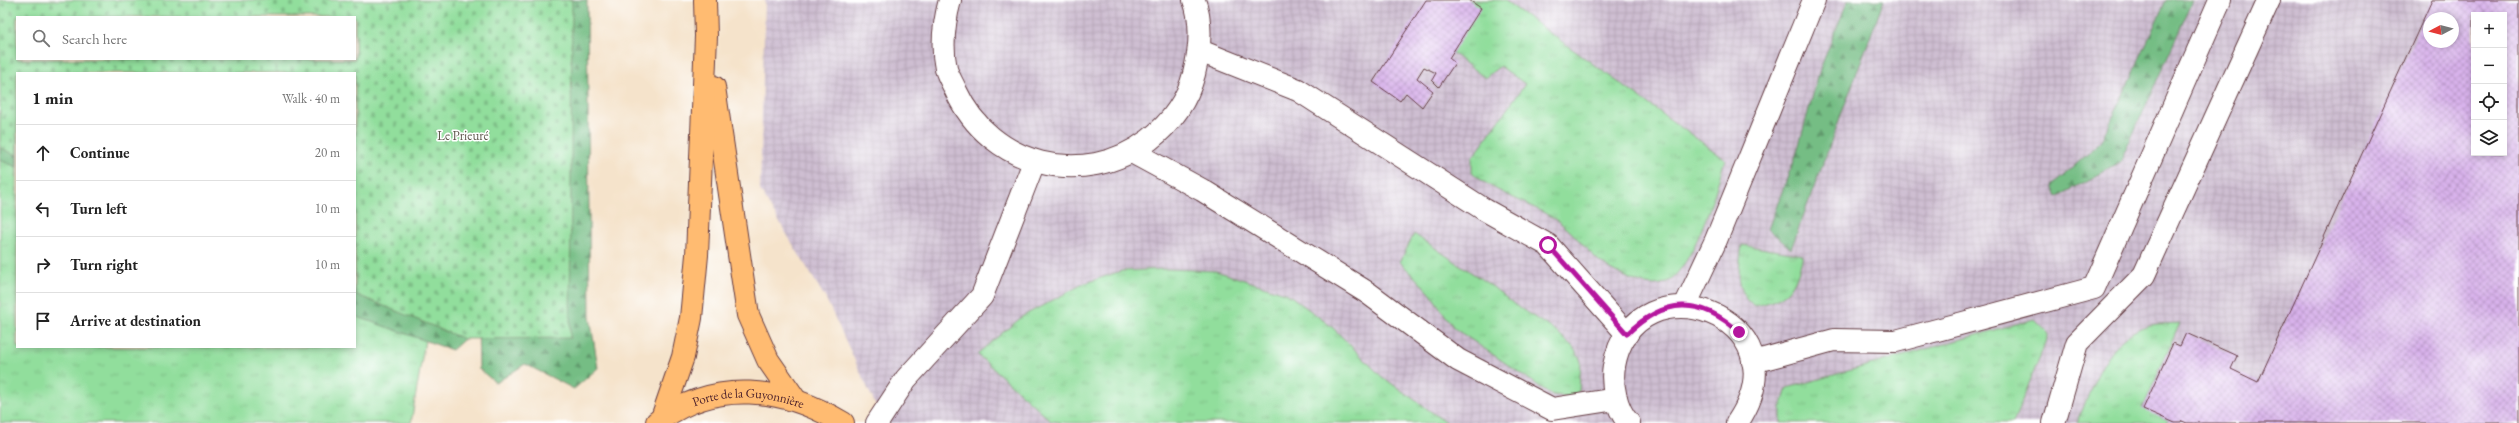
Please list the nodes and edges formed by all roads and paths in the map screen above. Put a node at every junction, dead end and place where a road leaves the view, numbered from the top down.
1 (705, 0) edge
2 (950, 0) edge
3 (1194, 0) edge
4 (1814, 0) edge
5 (2220, 0) edge
6 (2269, 0) edge
7 (706, 36) junction
8 (1200, 51) junction
9 (1132, 152) junction
10 (1034, 162) junction
11 (1685, 306) junction
12 (1627, 334) junction
13 (1753, 362) junction
14 (795, 399) junction
15 (1616, 400) junction
16 (659, 420) edge
17 (843, 423) edge
18 (877, 423) edge
19 (1629, 423) edge
20 (1737, 423) edge
21 (2054, 423) edge

1 - 7 main road
2 - 10 lane
3 - 8 lane
4 - 11 lane
5 - 13 lane
6 - 21 lane
7 - 14 main road
7 - 16 main road
8 - 9 lane
8 - 12 lane
9 - 10 lane
9 - 15 lane
10 - 18 lane
11 - 12 lane
11 - 13 lane
12 - 15 lane
13 - 20 lane
14 - 16 main road, Porte de la Guyonnière
14 - 17 main road, Porte de la Guyonnière
15 - 19 lane

